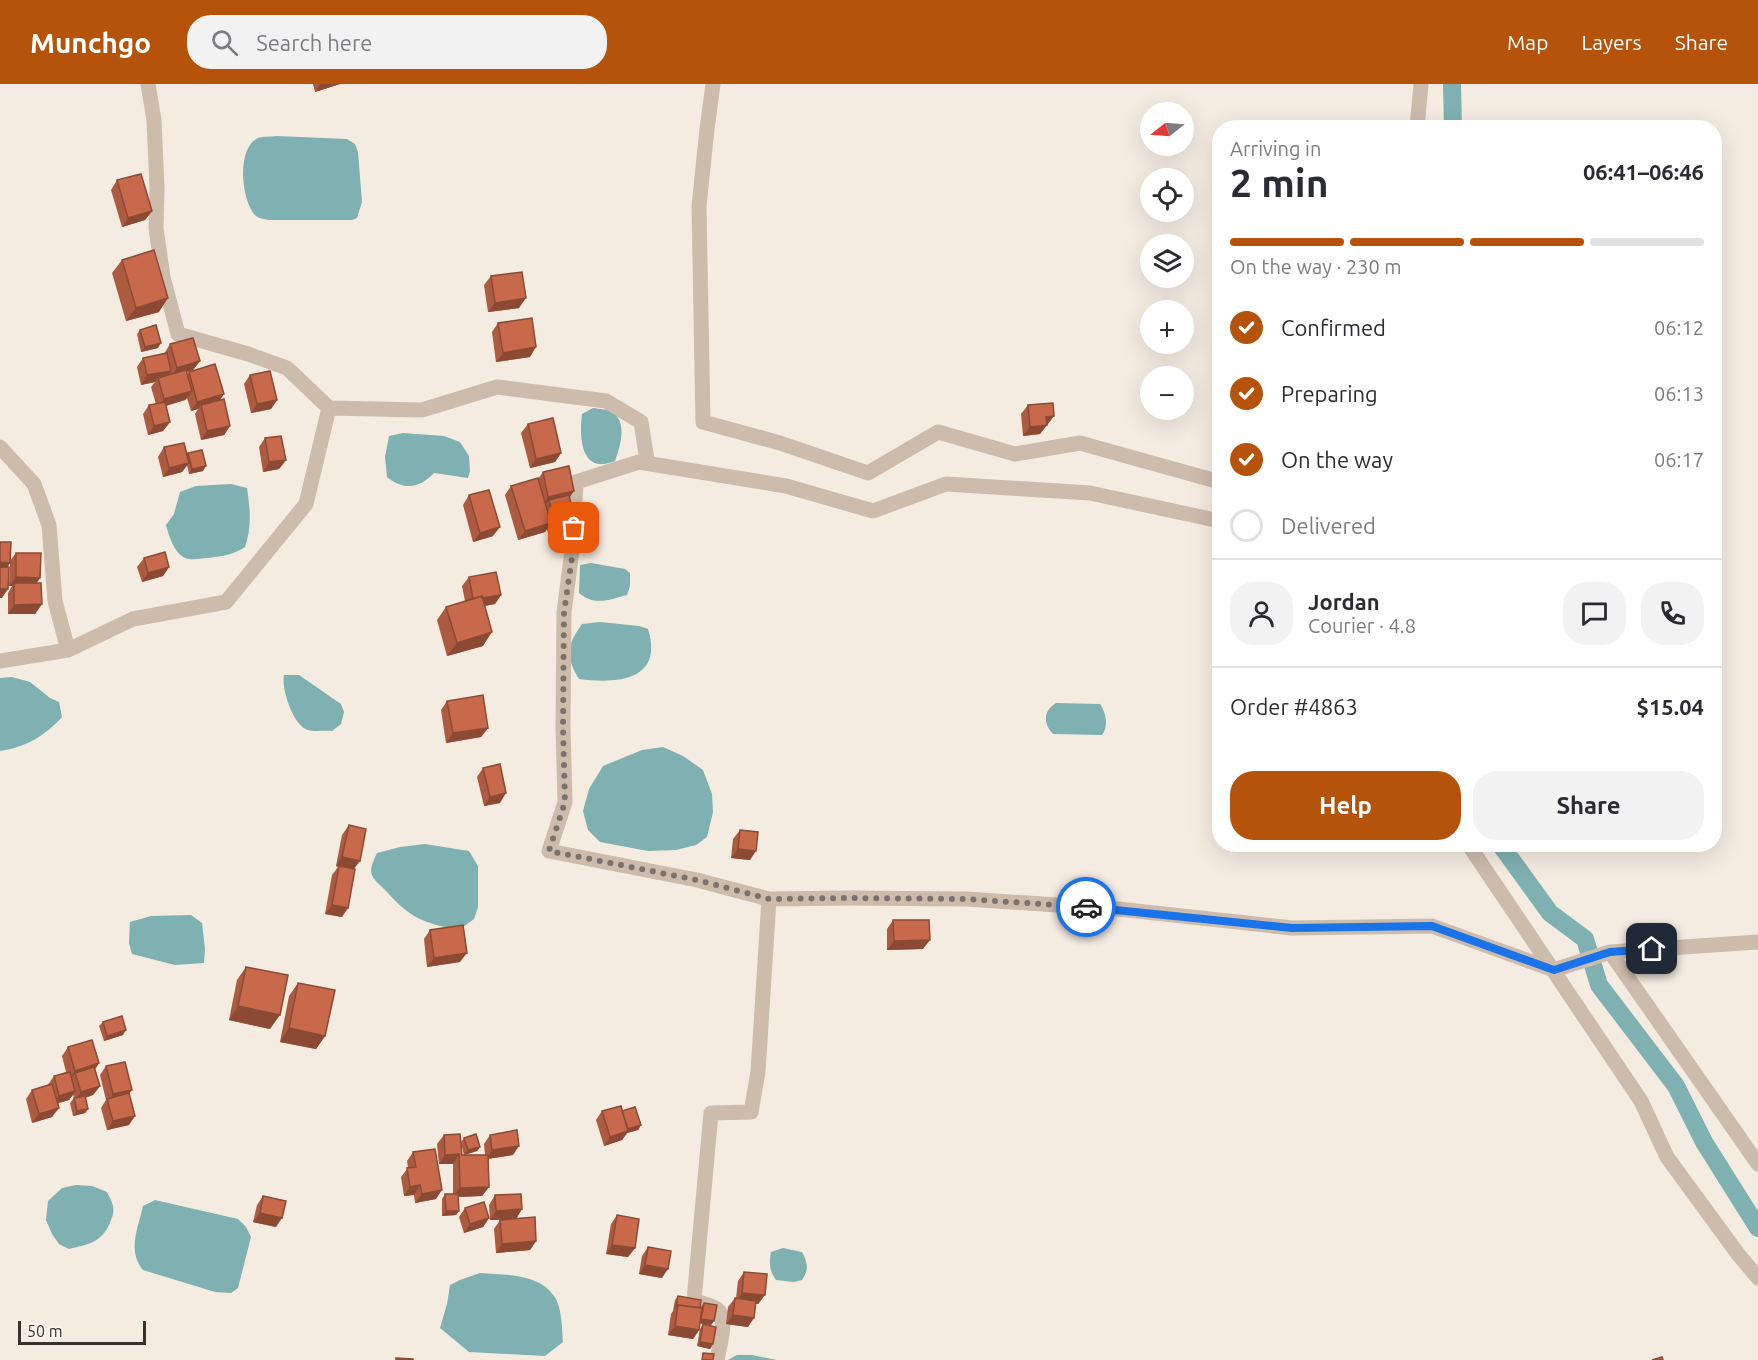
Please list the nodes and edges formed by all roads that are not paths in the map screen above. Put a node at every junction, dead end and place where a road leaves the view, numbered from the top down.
1 (148, 84) edge
2 (714, 84) edge
3 (1421, 84) edge
4 (1418, 120) edge
5 (329, 408) junction
6 (0, 447) edge
7 (639, 462) junction
8 (1212, 480) edge
9 (1212, 519) edge
10 (68, 650) junction
11 (0, 661) edge
12 (1473, 852) edge
13 (769, 899) junction
14 (1758, 942) edge
15 (1606, 953) junction
16 (1554, 970) junction
17 (1758, 1164) edge
18 (1758, 1278) edge
19 (717, 1360) edge

1 - 5 street
2 - 8 street
3 - 4 street
5 - 7 street
5 - 10 street
6 - 10 street
7 - 9 street
7 - 13 street
10 - 11 street
12 - 16 street
13 - 16 street
13 - 19 street
14 - 15 street
15 - 16 street
15 - 17 street
16 - 18 street

